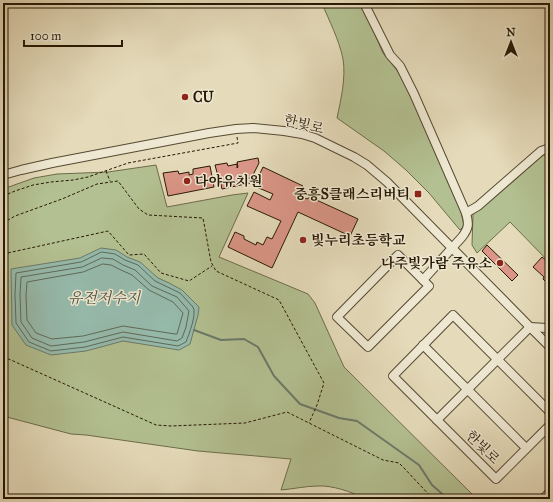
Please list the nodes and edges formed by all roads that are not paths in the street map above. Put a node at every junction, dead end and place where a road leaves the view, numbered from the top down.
1 (364, 3) edge
2 (550, 148) edge
3 (3, 175) edge
4 (466, 213) junction
5 (452, 249) junction
6 (423, 280) junction
7 (550, 325) edge
8 (530, 327) junction
9 (423, 345) junction
10 (550, 346) edge
11 (498, 359) junction
12 (468, 389) junction
13 (550, 412) edge
14 (437, 420) junction
15 (550, 425) edge
16 (526, 448) junction
17 (550, 492) edge
18 (543, 499) edge

1 - 4 street
2 - 4 street
3 - 5 street, 한빛로
4 - 5 street
5 - 6 street
5 - 8 street, 한빛로
6 - 6 street
7 - 8 street
8 - 10 street, 한빛로
8 - 11 street
9 - 11 street, 한빛로
9 - 12 street
9 - 14 street, 한빛로
11 - 12 street
11 - 13 street, 한빛로
12 - 14 street
12 - 16 street
14 - 16 street, 한빛로
15 - 16 street, 한빛로
17 - 18 street

